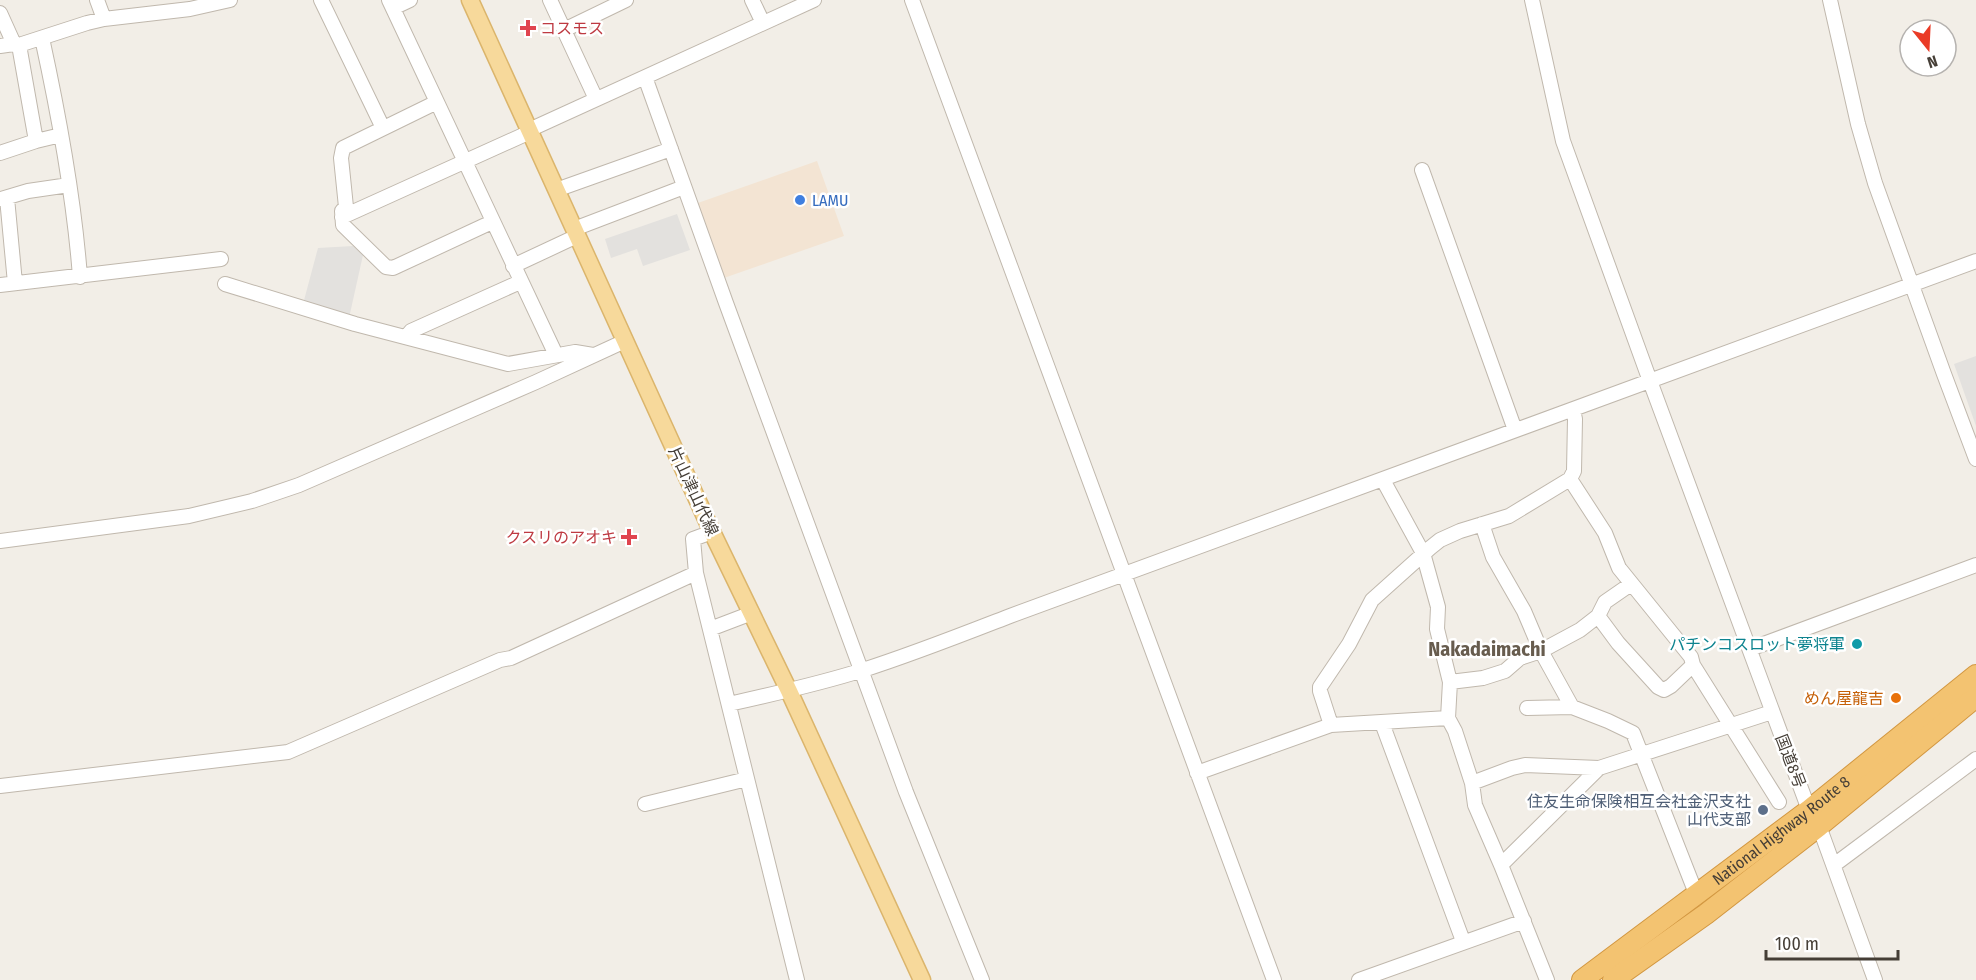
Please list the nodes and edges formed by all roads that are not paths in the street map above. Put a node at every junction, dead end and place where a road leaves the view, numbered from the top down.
1 (97, 0) edge
2 (230, 0) edge
3 (321, 0) edge
4 (410, 0) edge
5 (470, 0) edge
6 (550, 0) edge
7 (752, 0) edge
8 (814, 0) edge
9 (912, 0) edge
10 (1532, 0) edge
11 (1830, 0) edge
12 (620, 1) edge
13 (190, 4) edge
14 (391, 4) edge
15 (0, 13) edge
16 (104, 19) junction
17 (763, 22) junction
18 (564, 30) junction
19 (42, 38) junction
20 (11, 45) edge
21 (645, 77) junction
22 (596, 99) junction
23 (437, 102) junction
24 (383, 128) junction
25 (529, 131) junction
26 (61, 135) junction
27 (36, 141) junction
28 (671, 149) junction
29 (0, 153) edge
30 (465, 162) junction
31 (1422, 170) dead end
32 (69, 185) junction
33 (684, 187) junction
34 (556, 190) junction
35 (4, 199) edge
36 (342, 217) junction
37 (492, 222) junction
38 (575, 232) junction
39 (221, 259) dead end
40 (1976, 261) edge
41 (513, 266) junction
42 (80, 277) junction
43 (520, 282) junction
44 (15, 283) junction
45 (1918, 283) junction
46 (225, 284) dead end
47 (0, 285) edge
48 (406, 337) junction
49 (625, 341) junction
50 (556, 355) junction
51 (593, 355) junction
52 (530, 361) junction
53 (1650, 381) junction
54 (536, 382) junction
55 (1573, 410) junction
56 (1515, 430) junction
57 (1976, 459) edge
58 (1570, 479) junction
59 (1383, 480) junction
60 (1482, 524) junction
61 (712, 532) junction
62 (0, 541) edge
63 (1423, 554) junction
64 (1976, 565) edge
65 (696, 573) junction
66 (1124, 574) junction
67 (1631, 584) junction
68 (752, 613) junction
69 (1598, 616) junction
70 (710, 629) junction
71 (1750, 649) junction
72 (1541, 651) junction
73 (1693, 665) junction
74 (862, 670) junction
75 (1976, 675) edge
76 (1450, 682) junction
77 (789, 691) junction
78 (1976, 696) edge
79 (729, 704) junction
80 (1572, 707) junction
81 (1527, 708) dead end
82 (1772, 712) junction
83 (1448, 717) junction
84 (1382, 723) junction
85 (1731, 724) junction
86 (1331, 725) junction
87 (1641, 755) junction
88 (1976, 759) edge
89 (1599, 768) junction
90 (1197, 773) junction
91 (747, 779) junction
92 (1472, 783) junction
93 (0, 786) edge
94 (1779, 802) dead end
95 (645, 804) dead end
96 (1814, 818) junction
97 (1501, 865) junction
98 (1834, 865) junction
99 (1697, 896) junction
100 (1524, 921) junction
101 (1463, 941) junction
102 (797, 980) edge
103 (922, 980) edge
104 (982, 980) edge
105 (1274, 980) edge
106 (1359, 980) edge
107 (1547, 980) edge
108 (1582, 980) edge
109 (1613, 980) edge
110 (1875, 980) edge

1 - 16 street
2 - 13 street
3 - 24 street
4 - 14 street
5 - 25 main road, 片山津山代線
6 - 18 street
7 - 17 street
8 - 17 street
9 - 66 street
10 - 53 street, 国道8号
11 - 45 street
12 - 18 street
13 - 16 street
14 - 23 street
15 - 20 street
16 - 19 street
17 - 21 street
18 - 22 street
19 - 20 street
19 - 26 street
20 - 27 street
21 - 22 street
21 - 28 street
22 - 25 street
23 - 24 street
23 - 30 street
24 - 36 street
25 - 30 street
25 - 34 main road, 片山津山代線
26 - 27 street
26 - 32 street
27 - 29 street
28 - 33 street
28 - 34 street
30 - 36 street
30 - 37 street
31 - 56 street
32 - 35 street
32 - 42 street
33 - 38 street
33 - 74 street
34 - 38 main road, 片山津山代線
35 - 44 street
36 - 37 street
37 - 41 street
38 - 41 street
38 - 49 main road, 片山津山代線
39 - 42 street
40 - 45 street
41 - 43 street
42 - 44 street
43 - 48 street
43 - 50 street
44 - 47 street
45 - 53 street
45 - 57 street
46 - 48 street
48 - 52 street
49 - 51 street
49 - 61 main road, 片山津山代線
50 - 51 street
50 - 52 street
51 - 54 street
52 - 54 street
53 - 55 street
53 - 71 street, 国道8号
54 - 62 street
55 - 56 street
55 - 58 street
56 - 59 street
58 - 60 street
58 - 67 street
59 - 63 street
59 - 66 street
60 - 63 street
60 - 72 street
61 - 65 street
61 - 68 main road, 片山津山代線
63 - 76 street
63 - 86 street
64 - 71 street
65 - 70 street
65 - 93 street
66 - 74 street
66 - 90 street
67 - 69 street
67 - 73 street
68 - 70 street
68 - 77 main road, 片山津山代線
69 - 72 street
69 - 73 street
70 - 79 street
71 - 82 street, 国道8号
72 - 76 street
72 - 80 street
73 - 85 street
74 - 77 street
74 - 104 street
75 - 96 highway, National Highway Route 8
76 - 83 street
77 - 79 street
77 - 103 main road, 片山津山代線
78 - 96 highway, National Highway Route 8
79 - 91 street
80 - 81 street
80 - 87 street
82 - 85 street
82 - 96 street, 国道8号
83 - 84 street
83 - 92 street
84 - 86 street
84 - 101 street
85 - 87 street
85 - 94 street
86 - 90 street
87 - 89 street
87 - 99 street
88 - 98 street
89 - 92 street
89 - 97 street
90 - 105 street
91 - 95 street
91 - 102 street
92 - 97 street
96 - 98 street, 国道8号
96 - 99 highway, National Highway Route 8
96 - 109 highway, National Highway Route 8
97 - 100 street
98 - 110 street, 国道8号
99 - 108 highway, National Highway Route 8
100 - 101 street
100 - 107 street
101 - 106 street

